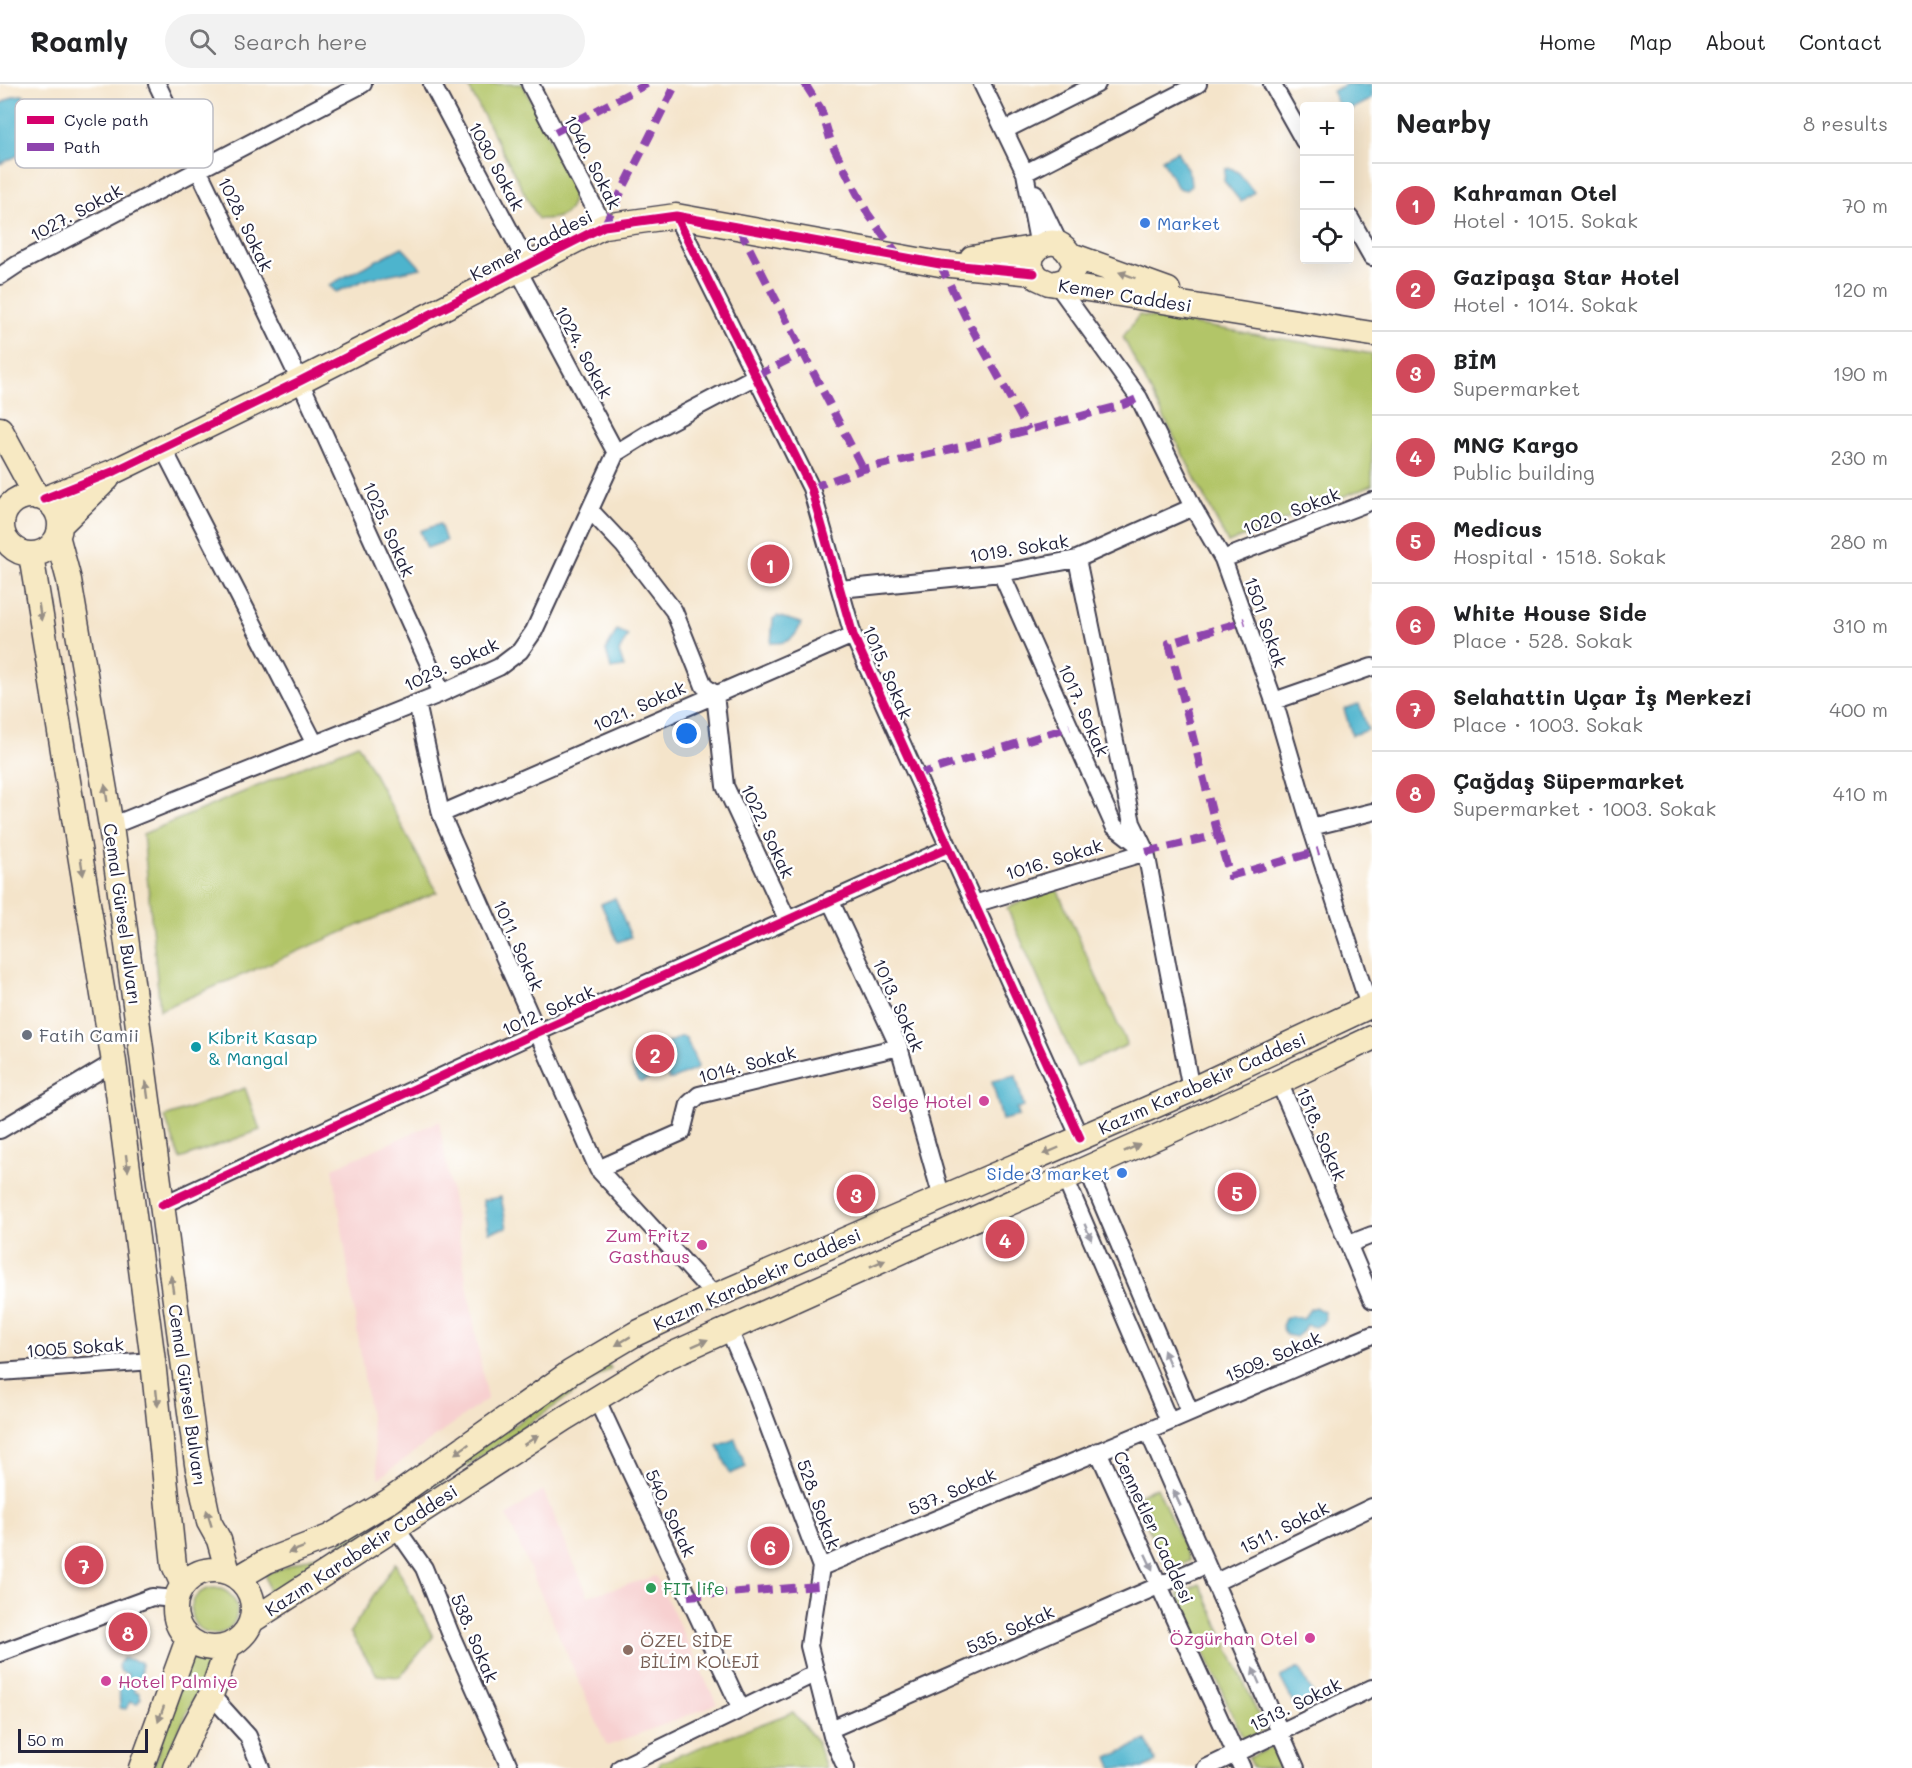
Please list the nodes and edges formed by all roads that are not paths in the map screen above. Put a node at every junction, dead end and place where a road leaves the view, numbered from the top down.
1 (157, 84) edge
2 (363, 84) edge
3 (432, 84) edge
4 (530, 84) edge
5 (982, 84) edge
6 (1097, 84) edge
7 (1198, 84) edge
8 (1272, 84) edge
9 (164, 99) edge
10 (1005, 130) junction
11 (1300, 132) edge
12 (213, 162) edge
13 (202, 168) edge
14 (198, 170) junction
15 (1025, 173) junction
16 (676, 216) junction
17 (1354, 225) edge
18 (604, 226) junction
19 (1056, 248) junction
20 (1372, 257) edge
21 (940, 264) junction
22 (523, 268) junction
23 (1034, 273) junction
24 (0, 276) edge
25 (1056, 283) junction
26 (1221, 309) junction
27 (1372, 334) edge
28 (756, 375) junction
29 (300, 381) junction
30 (0, 429) edge
31 (163, 448) junction
32 (616, 453) junction
33 (115, 471) junction
34 (40, 498) junction
35 (1372, 501) edge
36 (1193, 507) junction
37 (590, 510) junction
38 (59, 531) junction
39 (10, 536) edge
40 (1077, 559) junction
41 (1223, 559) junction
42 (0, 566) edge
43 (1001, 573) junction
44 (840, 589) junction
45 (853, 635) junction
46 (1372, 667) edge
47 (442, 693) junction
48 (715, 694) junction
49 (1274, 701) junction
50 (417, 703) junction
51 (315, 744) junction
52 (1372, 812) edge
53 (441, 814) junction
54 (111, 826) junction
55 (1311, 827) junction
56 (948, 848) junction
57 (1146, 852) junction
58 (830, 900) junction
59 (974, 904) junction
60 (787, 919) junction
61 (1370, 1006) edge
62 (536, 1033) junction
63 (1372, 1038) edge
64 (899, 1047) junction
65 (114, 1062) junction
66 (1279, 1082) junction
67 (1191, 1090) junction
68 (0, 1130) edge
69 (1080, 1138) junction
70 (1087, 1168) junction
71 (598, 1169) junction
72 (1065, 1178) junction
73 (942, 1198) junction
74 (162, 1205) junction
75 (1372, 1235) edge
76 (1349, 1244) junction
77 (715, 1296) junction
78 (1372, 1300) edge
79 (729, 1330) junction
80 (1372, 1335) edge
81 (153, 1361) junction
82 (0, 1372) edge
83 (596, 1398) junction
84 (1190, 1412) junction
85 (1169, 1421) junction
86 (1148, 1431) junction
87 (1098, 1451) junction
88 (1372, 1507) edge
89 (396, 1528) junction
90 (1206, 1565) junction
91 (821, 1567) junction
92 (233, 1575) junction
93 (1214, 1583) junction
94 (1160, 1585) junction
95 (180, 1592) junction
96 (253, 1620) junction
97 (188, 1639) junction
98 (228, 1647) junction
99 (0, 1653) edge
100 (816, 1673) junction
101 (1372, 1688) edge
102 (211, 1695) junction
103 (741, 1709) junction
104 (831, 1729) junction
105 (1281, 1733) junction
106 (1238, 1761) edge
107 (627, 1766) edge
108 (141, 1768) edge
109 (175, 1768) edge
110 (261, 1768) edge
111 (510, 1768) edge
112 (846, 1768) edge
113 (1206, 1768) edge
114 (1296, 1768) edge

1 - 9 street, 1028. Sokak
2 - 12 street, 1027. Sokak
3 - 22 street, 1030 Sokak
4 - 18 street, 1040. Sokak
5 - 10 street
6 - 10 street
7 - 15 street
8 - 11 street
10 - 15 street
13 - 14 street, 1027. Sokak
14 - 24 street, 1027. Sokak
14 - 29 street, 1028. Sokak
15 - 19 street
16 - 18 main road, Kemer Caddesi
16 - 21 main road, Kemer Caddesi
16 - 28 street, 1015. Sokak
17 - 20 street
18 - 22 main road, Kemer Caddesi
19 - 21 main road
19 - 23 main road
19 - 25 main road
26 -> 19 main road
21 - 23 main road, Kemer Caddesi
22 - 29 main road, Kemer Caddesi
22 - 32 street, 1024. Sokak
23 - 25 main road, Kemer Caddesi
25 - 26 main road, Kemer Caddesi
25 - 36 street, 1501 Sokak
26 - 27 main road, Kemer Caddesi
28 - 32 street
28 - 44 street, 1015. Sokak
29 - 31 main road, Kemer Caddesi
29 - 47 street, 1025. Sokak
30 - 34 main road
31 - 33 main road, Kemer Caddesi
31 - 51 street
32 - 37 street, 1023. Sokak
33 - 34 main road
33 - 38 main road
34 - 38 main road
34 - 39 main road
35 - 41 street, 1020. Sokak
36 - 40 street, 1019. Sokak
36 - 41 street, 1501 Sokak
37 - 47 street, 1023. Sokak
37 - 48 street
38 - 39 main road
54 -> 38 main road, Cemal Gürsel Bulvarı
39 - 42 main road
39 -> 65 main road, Cemal Gürsel Bulvarı
40 - 43 street, 1019. Sokak
40 - 57 street, 1017. Sokak
41 - 49 street, 1501 Sokak
43 - 44 street, 1019. Sokak
43 - 57 street, 1017. Sokak
44 - 45 street, 1015. Sokak
45 - 48 street, 1021. Sokak
45 - 56 street, 1015. Sokak
46 - 49 street
47 - 50 street, 1023. Sokak
48 - 53 street, 1021. Sokak
48 - 60 street, 1022. Sokak
49 - 55 street, 1501 Sokak
50 - 51 street, 1023. Sokak
50 - 53 street, 1011. Sokak
51 - 54 street, 1023. Sokak
52 - 55 street
53 - 62 street, 1011. Sokak
74 -> 54 main road, Cemal Gürsel Bulvarı
55 - 61 street, 1501 Sokak
56 - 58 street, 1012. Sokak
56 - 59 street, 1015. Sokak
57 - 59 street, 1016. Sokak
57 - 67 street, 1017. Sokak
58 - 60 street, 1012. Sokak
58 - 64 street, 1013. Sokak
59 - 69 street, 1015. Sokak
60 - 62 street, 1012. Sokak
61 - 67 main road, Kazım Karabekir Caddesi
62 - 71 street, 1011. Sokak
62 - 74 street, 1012. Sokak
63 - 66 main road, Kazım Karabekir Caddesi
64 - 71 street, 1014. Sokak
64 - 73 street, 1013. Sokak
65 - 68 street
65 -> 81 main road, Cemal Gürsel Bulvarı
70 -> 66 main road, Kazım Karabekir Caddesi
66 - 76 street, 1518. Sokak
67 - 69 main road, Kazım Karabekir Caddesi
69 -> 73 main road, Kazım Karabekir Caddesi
70 - 72 main road, Kazım Karabekir Caddesi
84 -> 70 street
71 - 77 street, 1011. Sokak
79 -> 72 main road, Kazım Karabekir Caddesi
72 -> 85 street
73 - 77 main road, Kazım Karabekir Caddesi
92 -> 74 main road, Cemal Gürsel Bulvarı
75 - 76 street
76 - 78 street, 1518. Sokak
77 -> 92 main road, Kazım Karabekir Caddesi
83 -> 79 main road, Kazım Karabekir Caddesi
79 - 91 street, 528. Sokak
80 - 84 street, 1509. Sokak
81 - 82 street, 1005 Sokak
81 -> 95 main road, Cemal Gürsel Bulvarı
89 -> 83 main road, Kazım Karabekir Caddesi
83 - 103 street, 540. Sokak
84 - 85 street, Cennetler Caddesi
85 - 86 street, Cennetler Caddesi
86 - 87 street, Cennetler Caddesi
90 -> 86 street, Cennetler Caddesi
87 - 91 street, 537. Sokak
87 -> 94 street, Cennetler Caddesi
88 - 93 street, 1511. Sokak
89 - 96 main road, Kazım Karabekir Caddesi
89 - 111 street, 538. Sokak
90 - 93 street, Cennetler Caddesi
90 - 94 street, 535. Sokak
91 - 100 street, 528. Sokak
92 - 95 main road
92 - 96 main road
105 -> 93 street, Cennetler Caddesi
94 - 104 street, 535. Sokak
94 - 106 street, Cennetler Caddesi
95 - 97 main road
95 - 99 street
96 - 98 main road
97 - 98 main road
97 -> 108 main road
98 - 102 main road
100 - 103 street
100 - 104 street, 528. Sokak
101 - 105 street, 1513. Sokak
102 - 109 main road
102 - 110 street
103 - 107 street
104 - 112 street, 528. Sokak
105 - 106 street, 1513. Sokak
105 - 114 street, Cennetler Caddesi
106 - 113 street, 1513. Sokak

